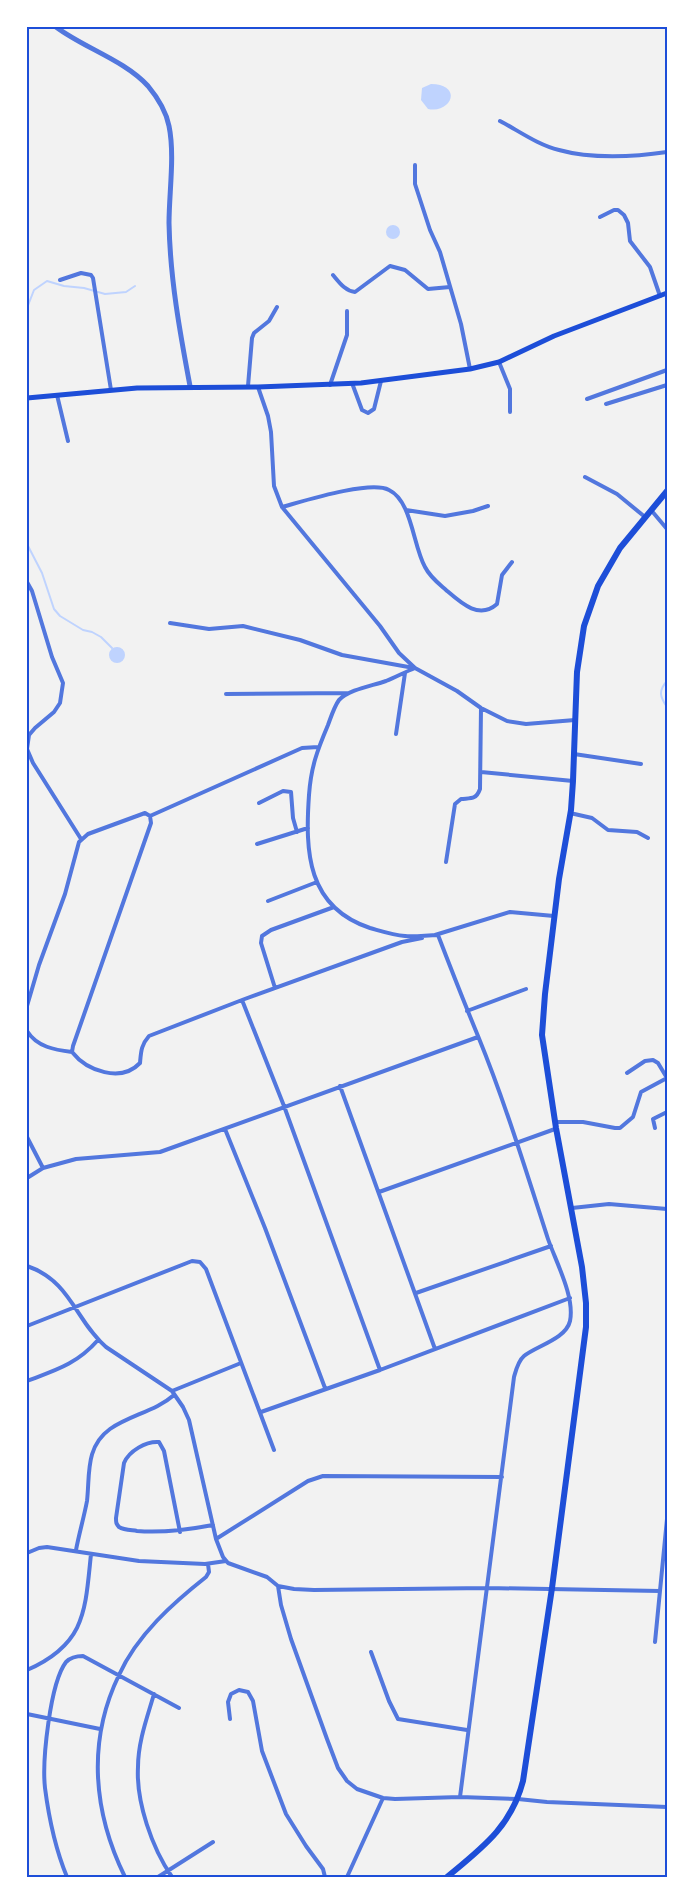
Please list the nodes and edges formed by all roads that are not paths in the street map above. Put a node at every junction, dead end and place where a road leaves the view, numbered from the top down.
1 (56, 27) edge
2 (500, 121) dead end
3 (667, 152) edge
4 (415, 165) dead end
5 (600, 217) dead end
6 (333, 275) dead end
7 (60, 280) dead end
8 (450, 287) junction
9 (667, 293) edge
10 (660, 296) junction
11 (277, 307) dead end
12 (347, 311) dead end
13 (499, 362) junction
14 (470, 369) junction
15 (667, 370) edge
16 (381, 381) junction
17 (352, 383) junction
18 (330, 385) junction
19 (667, 385) edge
20 (248, 386) junction
21 (190, 387) junction
22 (258, 387) junction
23 (111, 390) junction
24 (57, 394) junction
25 (29, 398) edge
26 (587, 399) dead end
27 (606, 404) dead end
28 (510, 412) dead end
29 (68, 441) dead end
30 (585, 477) dead end
31 (667, 491) edge
32 (488, 506) dead end
33 (282, 507) junction
34 (405, 510) junction
35 (651, 510) junction
36 (645, 518) junction
37 (667, 529) edge
38 (512, 562) dead end
39 (27, 582) edge
40 (170, 623) dead end
41 (415, 668) junction
42 (405, 672) junction
43 (226, 693) dead end
44 (350, 693) junction
45 (481, 708) junction
46 (575, 720) junction
47 (396, 734) dead end
48 (318, 747) junction
49 (574, 754) junction
50 (641, 764) dead end
51 (481, 772) junction
52 (573, 781) junction
53 (259, 803) dead end
54 (570, 813) junction
55 (150, 816) junction
56 (308, 828) junction
57 (297, 832) junction
58 (648, 838) dead end
59 (81, 839) junction
60 (257, 844) dead end
61 (446, 862) dead end
62 (317, 882) junction
63 (268, 901) dead end
64 (334, 907) junction
65 (554, 916) junction
66 (438, 935) junction
67 (275, 988) junction
68 (526, 990) dead end
69 (242, 1000) junction
70 (27, 1006) edge
71 (467, 1011) junction
72 (27, 1031) edge
73 (478, 1037) junction
74 (72, 1052) junction
75 (627, 1073) dead end
76 (340, 1086) junction
77 (284, 1106) junction
78 (667, 1112) edge
79 (556, 1125) junction
80 (655, 1128) dead end
81 (225, 1129) junction
82 (27, 1137) edge
83 (517, 1142) junction
84 (43, 1168) junction
85 (27, 1178) edge
86 (379, 1192) junction
87 (572, 1208) junction
88 (667, 1209) edge
89 (550, 1246) junction
90 (27, 1266) edge
91 (416, 1293) junction
92 (570, 1298) junction
93 (76, 1306) junction
94 (27, 1326) edge
95 (98, 1340) junction
96 (435, 1349) junction
97 (241, 1363) junction
98 (380, 1370) junction
99 (27, 1381) edge
100 (325, 1388) junction
101 (173, 1393) junction
102 (261, 1412) junction
103 (274, 1450) dead end
104 (502, 1477) junction
105 (667, 1519) edge
106 (213, 1525) junction
107 (180, 1532) junction
108 (216, 1539) junction
109 (76, 1550) junction
110 (27, 1553) edge
111 (91, 1554) junction
112 (226, 1561) junction
113 (208, 1564) junction
114 (278, 1586) junction
115 (488, 1588) junction
116 (552, 1588) junction
117 (660, 1591) junction
118 (656, 1642) dead end
119 (371, 1652) dead end
120 (27, 1670) edge
121 (119, 1674) junction
122 (154, 1694) junction
123 (179, 1708) dead end
124 (27, 1714) edge
125 (50, 1719) junction
126 (230, 1719) dead end
127 (100, 1730) junction
128 (467, 1730) junction
129 (460, 1797) junction
130 (383, 1798) junction
131 (518, 1798) junction
132 (667, 1807) edge
133 (213, 1842) dead end
134 (168, 1871) junction
135 (67, 1877) edge
136 (125, 1877) edge
137 (158, 1877) edge
138 (172, 1877) edge
139 (325, 1877) edge
140 (347, 1877) edge
141 (447, 1877) edge

1 - 21 street
2 - 3 street
4 - 8 street
5 - 10 street
6 - 8 street
7 - 23 street
8 - 14 street
9 - 10 main road
10 - 13 main road
11 - 20 street
12 - 18 street
13 - 14 main road
13 - 28 street
14 - 16 main road
15 - 26 street
16 - 17 main road
16 - 17 street
17 - 18 main road
18 - 22 main road
19 - 27 street
20 - 21 main road
20 - 22 main road
21 - 23 main road
22 - 33 street
23 - 24 main road
24 - 25 main road
24 - 29 street
30 - 36 street
31 - 35 main road
32 - 34 street
33 - 34 street
33 - 41 street
34 - 38 street
35 - 36 main road
35 - 37 street
36 - 46 main road
39 - 59 street
40 - 41 street
41 - 42 street
41 - 45 street
42 - 44 street
42 - 47 street
43 - 44 street
44 - 48 street
45 - 46 street
45 - 51 street
46 - 49 main road
48 - 55 street
48 - 56 street
49 - 50 street
49 - 52 main road
51 - 52 street
51 - 61 street
52 - 54 main road
53 - 57 street
54 - 58 street
54 - 65 main road
55 - 59 street
55 - 74 street
56 - 57 street
56 - 62 street
57 - 60 street
59 - 70 street
62 - 63 street
62 - 64 street
64 - 66 street
64 - 67 street
65 - 66 street
65 - 79 main road
66 - 67 street
66 - 71 street
67 - 69 street
68 - 71 street
69 - 74 street
69 - 77 street
71 - 73 street
72 - 74 street
73 - 76 street
73 - 83 street
75 - 79 street
76 - 77 street
76 - 86 street
77 - 81 street
77 - 98 street
78 - 80 street
79 - 83 street
79 - 87 main road
81 - 84 street
81 - 100 street
82 - 84 street
83 - 86 street
83 - 89 street
84 - 85 street
86 - 91 street
87 - 88 street
87 - 116 main road
89 - 91 street
89 - 92 street
90 - 93 street
91 - 96 street
92 - 96 street
92 - 104 street
93 - 94 street
93 - 95 street
93 - 97 street
95 - 99 street
95 - 101 street
96 - 98 street
97 - 101 street
97 - 102 street
98 - 100 street
100 - 102 street
101 - 106 street
101 - 109 street
102 - 103 street
104 - 108 street
104 - 115 street
105 - 117 street
106 - 107 street
106 - 108 street
107 - 107 street
108 - 112 street
109 - 110 street
109 - 111 street
111 - 113 street
111 - 120 street
112 - 113 street
112 - 114 street
113 - 121 street
114 - 115 street
114 - 130 street
115 - 116 street
115 - 128 street
116 - 117 street
116 - 131 main road
117 - 118 street
119 - 128 street
121 - 122 street
121 - 125 street
121 - 127 street
122 - 123 street
122 - 134 street
124 - 125 street
125 - 127 street
125 - 135 street
126 - 139 street
127 - 136 street
128 - 129 street
129 - 130 street
129 - 131 street
130 - 140 street
131 - 132 street
131 - 141 main road
133 - 134 street
134 - 137 street
134 - 138 street

